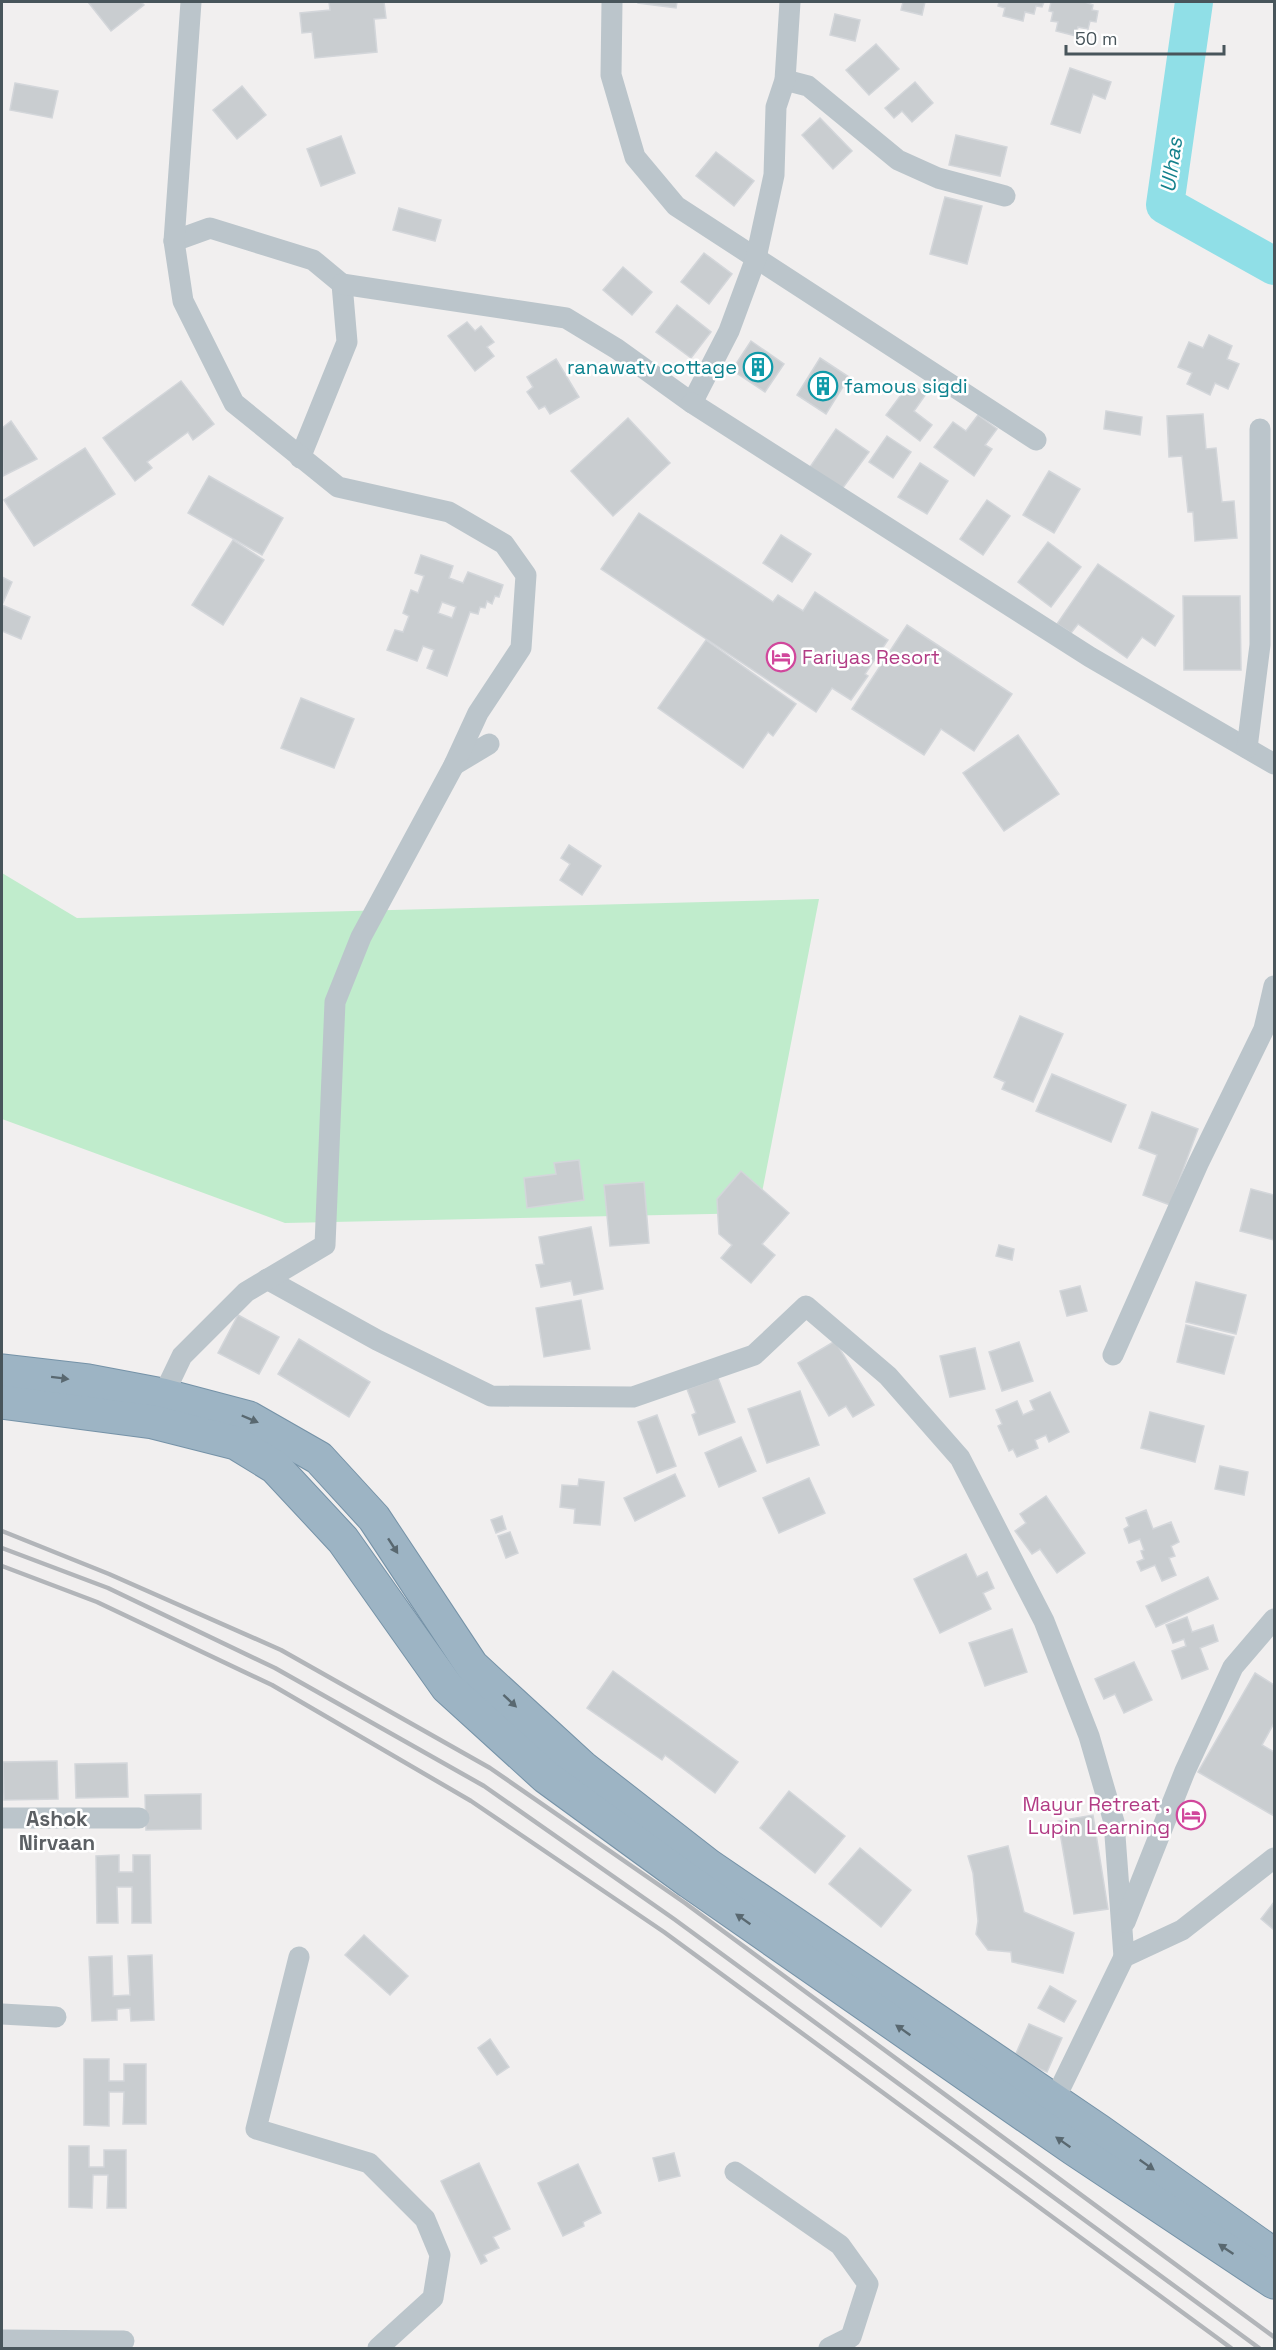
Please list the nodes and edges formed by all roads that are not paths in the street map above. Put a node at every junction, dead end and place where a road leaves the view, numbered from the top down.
1 (191, 2) edge
2 (612, 2) edge
3 (790, 2) edge
4 (785, 80) junction
5 (1005, 196) dead end
6 (174, 241) junction
7 (756, 258) junction
8 (342, 284) junction
9 (692, 403) junction
10 (1260, 429) dead end
11 (1036, 440) dead end
12 (300, 458) junction
13 (489, 744) dead end
14 (1247, 748) junction
15 (1275, 764) edge
16 (454, 765) junction
17 (1275, 987) edge
18 (267, 1279) junction
19 (1113, 1355) dead end
20 (2, 1371) edge
21 (2, 1402) edge
22 (158, 1408) junction
23 (1275, 1619) edge
24 (2, 1818) edge
25 (139, 1818) dead end
26 (1275, 1858) edge
27 (1122, 1929) junction
28 (299, 1957) dead end
29 (1124, 1957) junction
30 (2, 2014) edge
31 (56, 2017) dead end
32 (1054, 2101) junction
33 (735, 2172) dead end
34 (1275, 2255) edge
35 (1275, 2282) edge
36 (2, 2340) edge
37 (124, 2341) dead end
38 (378, 2349) edge
39 (829, 2349) edge

1 - 6 street
2 - 7 street
3 - 4 street
4 - 5 street
4 - 7 street
6 - 8 street
6 - 12 street
7 - 9 street
7 - 11 street
8 - 9 street
8 - 12 street
9 - 14 street
10 - 14 street
12 - 16 street
13 - 16 street
14 - 15 street
16 - 18 street
17 - 19 street
18 - 22 street
18 - 27 street
20 -> 22 highway
21 - 22 highway
22 -> 32 highway
35 -> 22 highway
23 - 27 street
24 - 25 street
26 - 29 street
27 - 29 street
28 - 38 street
29 - 32 street
30 - 31 street
32 -> 34 highway
33 - 39 street
36 - 37 street

